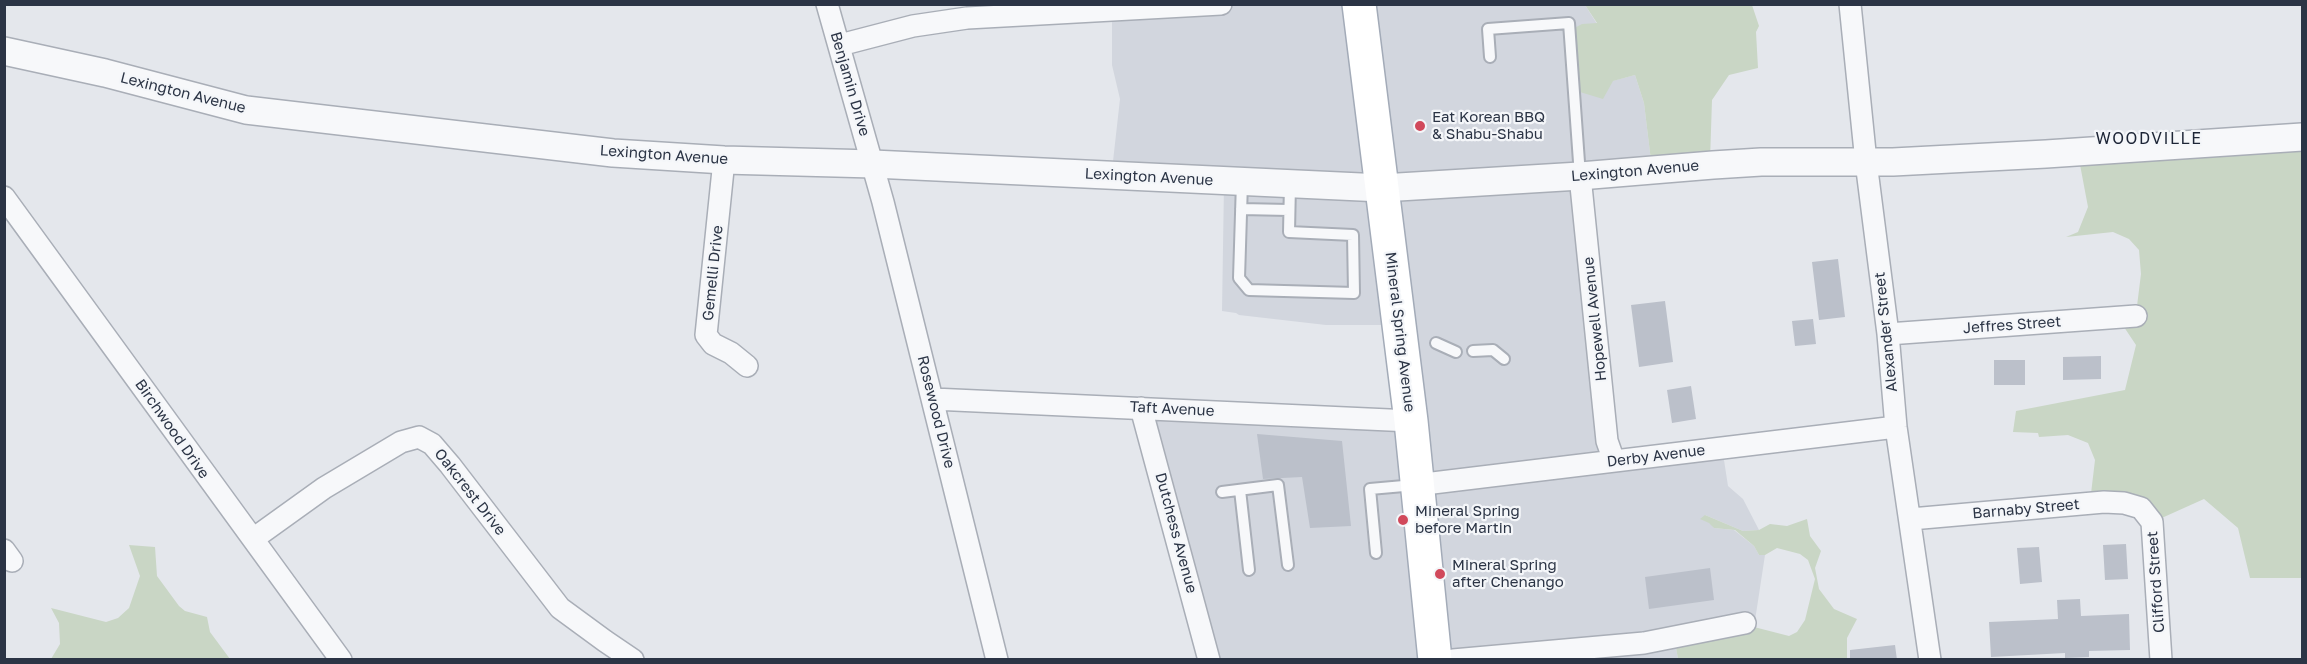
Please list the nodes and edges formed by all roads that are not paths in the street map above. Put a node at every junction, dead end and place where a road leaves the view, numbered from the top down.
1 (827, 4) edge
2 (1221, 4) edge
3 (1359, 4) edge
4 (1850, 4) edge
5 (840, 45) junction
6 (4, 51) edge
7 (1490, 57) dead end
8 (2302, 137) edge
9 (724, 160) junction
10 (1866, 162) junction
11 (873, 164) junction
12 (1580, 176) junction
13 (1242, 182) junction
14 (1382, 188) junction
15 (4, 197) edge
16 (1290, 197) junction
17 (1241, 209) junction
18 (2136, 316) dead end
19 (1888, 334) junction
20 (1436, 343) dead end
21 (1473, 351) dead end
22 (1456, 352) dead end
23 (1504, 359) dead end
24 (747, 366) dead end
25 (933, 399) junction
26 (1141, 408) junction
27 (1411, 421) junction
28 (1896, 427) junction
29 (1614, 461) junction
30 (1416, 485) junction
31 (1240, 490) junction
32 (1222, 492) dead end
33 (2141, 508) joint
34 (1911, 519) junction
35 (253, 540) junction
36 (1376, 553) dead end
37 (1288, 565) dead end
38 (1249, 570) dead end
39 (1745, 623) dead end
40 (341, 660) edge
41 (633, 660) edge
42 (997, 660) edge
43 (1209, 660) edge
44 (1435, 660) edge
45 (1453, 660) edge
46 (1930, 660) edge
47 (2161, 660) edge

1 - 5 street, Benjamin Drive
2 - 5 street
3 - 14 main road, Mineral Spring Avenue
4 - 10 street, Alexander Street
5 - 11 street, Benjamin Drive
6 - 9 street, Lexington Avenue
7 - 12 lane
8 - 10 street, Lexington Avenue
9 - 11 street, Lexington Avenue
9 - 24 street, Gemelli Drive
10 - 12 street, Lexington Avenue
10 - 19 street, Alexander Street
11 - 13 street, Lexington Avenue
11 - 25 street, Rosewood Drive
12 - 14 street, Lexington Avenue
12 - 29 street, Hopewell Avenue
13 - 16 street, Lexington Avenue
13 - 17 lane
14 - 16 street, Lexington Avenue
14 - 27 main road, Mineral Spring Avenue
15 - 35 street, Birchwood Drive
16 - 17 lane
16 - 17 lane
18 - 19 street, Jeffres Street
19 - 28 street, Alexander Street
20 - 22 lane
21 - 23 lane
25 - 26 street, Taft Avenue
25 - 42 street, Rosewood Drive
26 - 27 street, Taft Avenue
26 - 43 street, Dutchess Avenue
27 - 30 main road, Mineral Spring Avenue
28 - 29 street, Derby Avenue
28 - 34 street, Alexander Street
29 - 30 street, Derby Avenue
30 - 36 lane
30 - 44 main road, Mineral Spring Avenue
31 - 32 lane
31 - 37 lane
31 - 38 lane
33 - 34 street, Barnaby Street
33 - 47 street, Clifford Street
34 - 46 street, Alexander Street
35 - 40 street, Birchwood Drive
35 - 41 street, Oakcrest Drive
39 - 45 street

